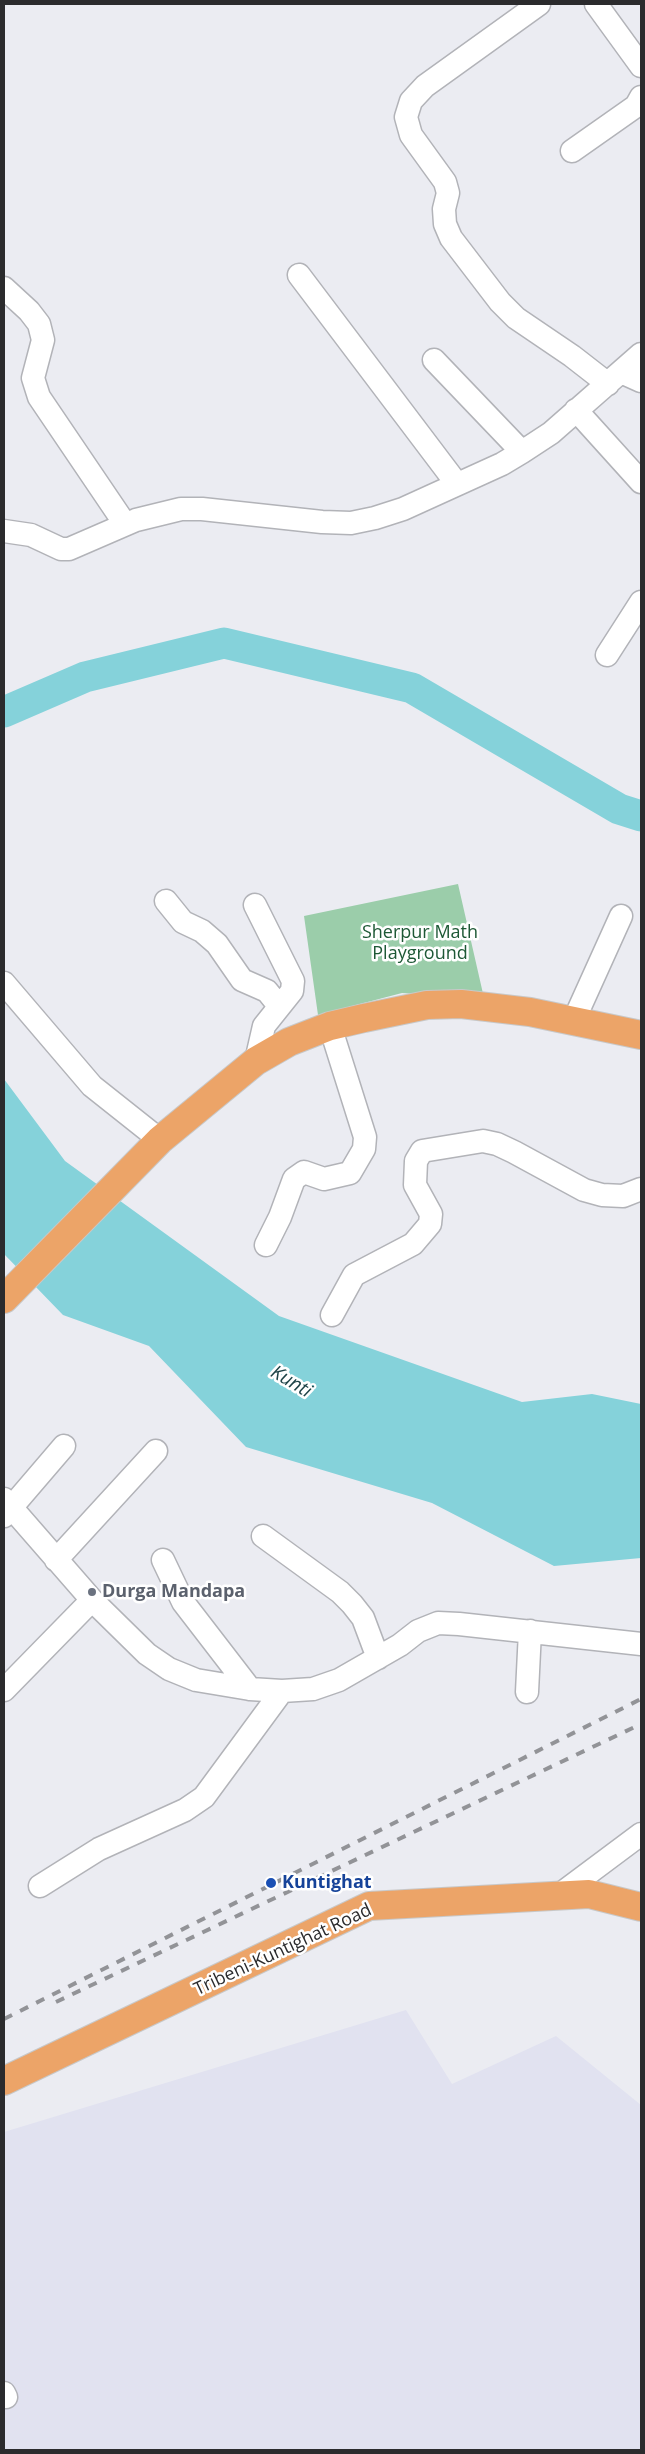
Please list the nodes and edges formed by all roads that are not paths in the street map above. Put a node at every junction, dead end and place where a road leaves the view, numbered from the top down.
1 (539, 4) edge
2 (596, 4) edge
3 (641, 66) edge
4 (641, 97) edge
5 (572, 151) dead end
6 (299, 275) dead end
7 (4, 288) edge
8 (641, 354) edge
9 (434, 360) dead end
10 (614, 378) junction
11 (641, 381) edge
12 (576, 410) junction
13 (522, 452) junction
14 (641, 482) edge
15 (458, 484) junction
16 (125, 524) junction
17 (4, 531) edge
18 (641, 602) edge
19 (607, 655) dead end
20 (166, 901) dead end
21 (255, 905) dead end
22 (621, 916) dead end
23 (4, 983) edge
24 (279, 1006) junction
25 (574, 1020) junction
26 (330, 1026) junction
27 (639, 1029) edge
28 (256, 1061) junction
29 (160, 1140) junction
30 (641, 1189) edge
31 (266, 1244) dead end
32 (4, 1299) edge
33 (332, 1315) dead end
34 (64, 1446) dead end
35 (156, 1451) dead end
36 (6, 1507) edge
37 (263, 1536) dead end
38 (56, 1560) junction
39 (164, 1560) dead end
40 (92, 1600) junction
41 (530, 1632) junction
42 (641, 1644) edge
43 (378, 1658) junction
44 (250, 1689) junction
45 (4, 1690) edge
46 (282, 1691) junction
47 (527, 1692) dead end
48 (641, 1834) edge
49 (40, 1886) dead end
50 (558, 1896) junction
51 (641, 1907) edge
52 (4, 2081) edge

1 - 10 street
2 - 3 street
4 - 5 street
6 - 15 street
7 - 16 street
8 - 10 street
9 - 13 street
10 - 11 street
10 - 12 street
12 - 13 street
12 - 14 street
13 - 15 street
15 - 16 street
16 - 17 street
18 - 19 street
20 - 24 street
21 - 24 street
22 - 25 street
23 - 29 street
24 - 28 street
25 - 26 main road
25 - 27 main road
26 - 28 main road
26 - 31 street
28 - 29 main road
29 - 32 main road
30 - 33 street
34 - 36 street
35 - 38 street
36 - 38 street
37 - 43 street
38 - 40 street
39 - 44 street
40 - 44 street
40 - 45 street
41 - 42 street
41 - 43 street
41 - 47 street
43 - 46 street
44 - 46 street
46 - 49 street
48 - 50 street
50 - 51 main road, Tribeni-Kuntighat Road
50 - 52 main road, Tribeni-Kuntighat Road

